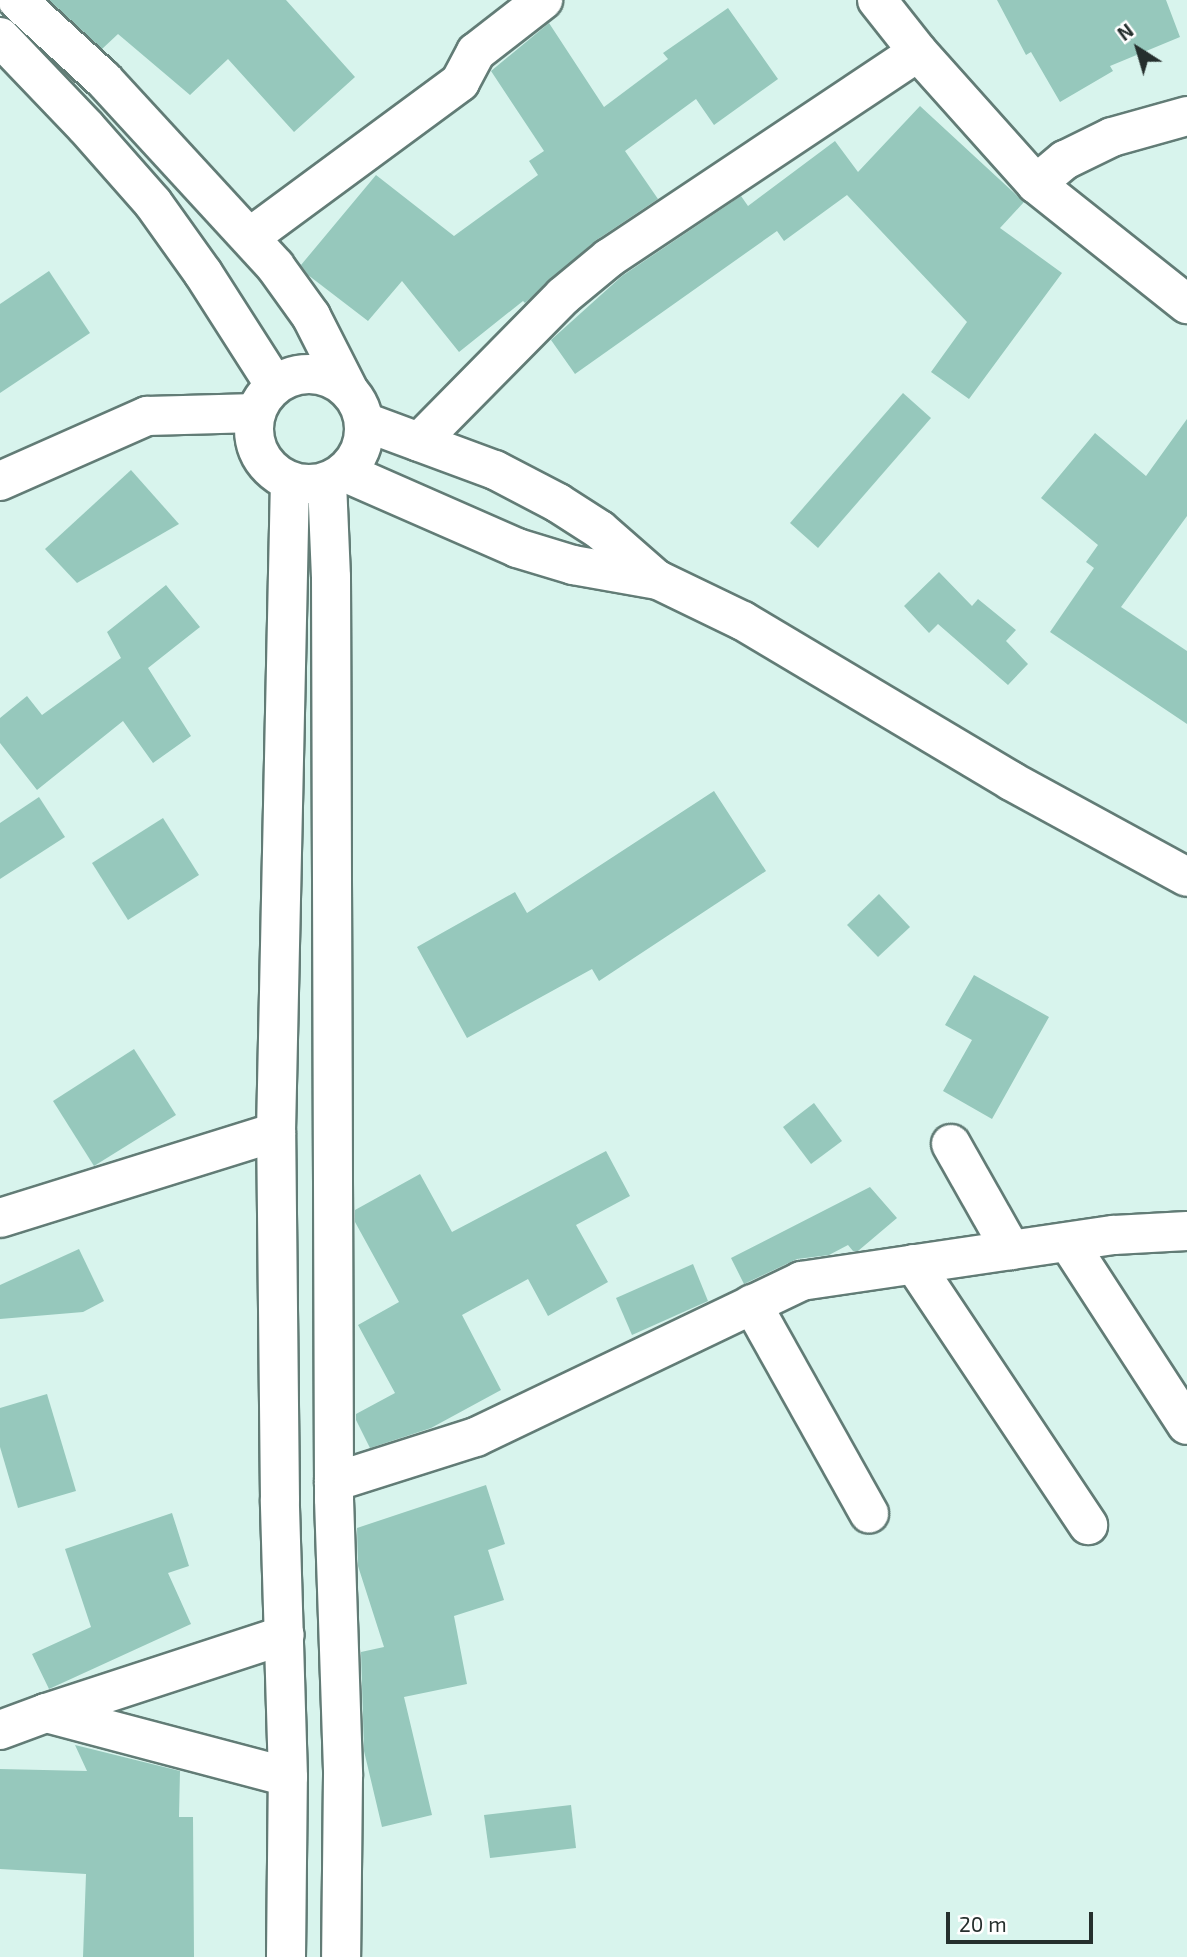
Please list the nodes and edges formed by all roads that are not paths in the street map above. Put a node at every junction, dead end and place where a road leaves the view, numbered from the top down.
1 (17, 0) edge
2 (543, 0) edge
3 (877, 0) edge
4 (0, 37) edge
5 (918, 52) junction
6 (1187, 116) edge
7 (1036, 184) junction
8 (250, 237) junction
9 (1187, 304) edge
10 (265, 399) junction
11 (357, 406) junction
12 (419, 442) junction
13 (336, 477) junction
14 (0, 481) edge
15 (290, 481) junction
16 (658, 580) junction
17 (1187, 877) edge
18 (276, 1132) junction
19 (951, 1144) dead end
20 (0, 1218) edge
21 (1187, 1231) edge
22 (1068, 1242) junction
23 (1011, 1250) junction
24 (915, 1264) junction
25 (752, 1304) junction
26 (1187, 1425) edge
27 (334, 1482) junction
28 (869, 1513) dead end
29 (1088, 1525) dead end
30 (285, 1635) junction
31 (46, 1713) junction
32 (0, 1730) edge
33 (288, 1777) junction
34 (286, 1957) edge
35 (341, 1957) edge

1 - 8 main road
2 - 8 main road
3 - 5 main road
4 - 10 main road
5 - 7 main road
5 - 12 main road
6 - 7 main road
7 - 9 main road
8 - 11 main road
10 - 11 main road
10 - 14 main road
10 - 15 main road
11 - 12 main road
11 - 13 main road
12 - 16 main road
13 - 15 main road
13 - 16 main road
13 - 27 main road
15 - 18 main road
16 - 17 main road
18 - 20 main road
18 - 30 main road
19 - 23 main road
21 - 22 main road
22 - 23 main road
22 - 26 main road
23 - 24 main road
24 - 25 main road
24 - 29 main road
25 - 27 main road
25 - 28 main road
27 - 35 main road
30 - 31 main road
30 - 33 main road
31 - 32 main road
31 - 33 main road
33 - 34 main road

